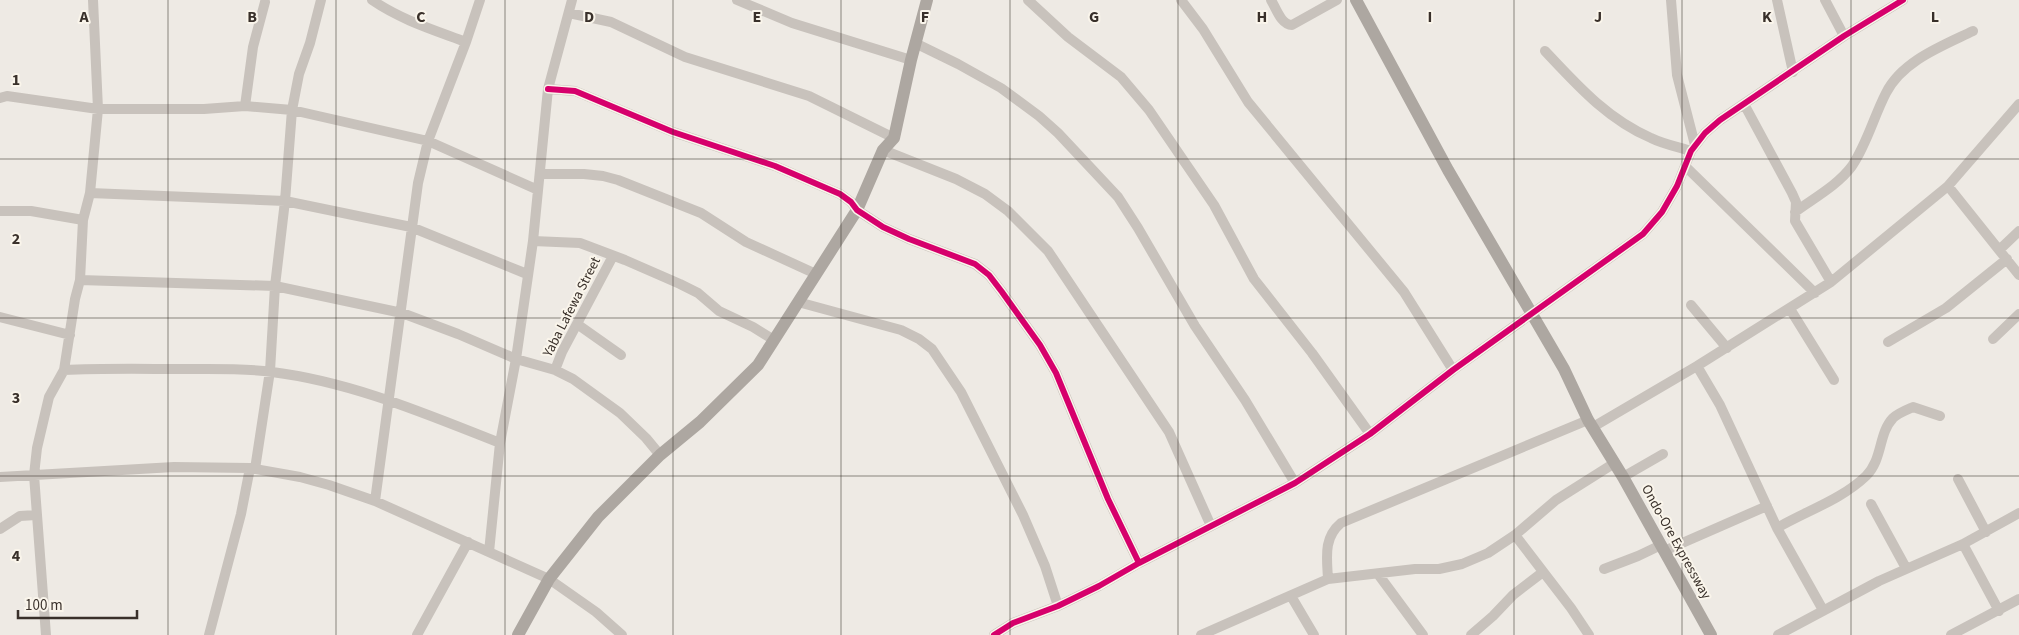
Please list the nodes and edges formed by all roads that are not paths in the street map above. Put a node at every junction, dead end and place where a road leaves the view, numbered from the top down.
1 (93, 0) edge
2 (321, 0) edge
3 (372, 0) edge
4 (480, 0) edge
5 (572, 0) edge
6 (737, 0) edge
7 (927, 0) edge
8 (1028, 0) edge
9 (1181, 0) edge
10 (1271, 0) edge
11 (1337, 0) edge
12 (1356, 0) edge
13 (1671, 0) edge
14 (1777, 0) edge
15 (1825, 0) edge
16 (1903, 0) edge
17 (265, 2) dead end
18 (569, 13) junction
19 (1973, 31) dead end
20 (1844, 36) junction
21 (466, 42) junction
22 (915, 43) junction
23 (1546, 51) dead end
24 (911, 60) junction
25 (1792, 72) junction
26 (548, 89) junction
27 (0, 98) edge
28 (1744, 104) junction
29 (2019, 104) edge
30 (245, 106) junction
31 (98, 109) junction
32 (292, 110) junction
33 (894, 138) junction
34 (428, 141) junction
35 (1693, 148) junction
36 (884, 150) junction
37 (1685, 166) junction
38 (541, 174) junction
39 (1948, 186) junction
40 (538, 190) junction
41 (90, 194) junction
42 (285, 201) junction
43 (856, 210) junction
44 (0, 211) edge
45 (1795, 212) junction
46 (83, 220) junction
47 (411, 227) junction
48 (2019, 231) edge
49 (533, 241) junction
50 (1999, 250) junction
51 (613, 256) junction
52 (2007, 259) junction
53 (527, 274) junction
54 (816, 274) junction
55 (2019, 275) edge
56 (80, 280) junction
57 (1831, 282) junction
58 (275, 286) junction
59 (1814, 293) junction
60 (798, 302) junction
61 (1691, 305) dead end
62 (1790, 309) junction
63 (402, 313) junction
64 (1531, 313) junction
65 (2019, 314) edge
66 (0, 317) edge
67 (577, 324) junction
68 (70, 335) junction
69 (1992, 339) dead end
70 (774, 340) junction
71 (1888, 342) dead end
72 (1727, 348) junction
73 (621, 355) dead end
74 (516, 359) junction
75 (1697, 366) junction
76 (64, 370) junction
77 (555, 370) junction
78 (1452, 370) junction
79 (270, 371) junction
80 (1834, 380) dead end
81 (388, 399) junction
82 (1940, 416) dead end
83 (1591, 424) junction
84 (1370, 434) junction
85 (500, 443) junction
86 (1663, 454) dead end
87 (660, 455) junction
88 (1614, 464) junction
89 (252, 469) junction
90 (34, 476) junction
91 (0, 477) edge
92 (1623, 477) junction
93 (1958, 479) dead end
94 (1295, 483) junction
95 (375, 501) junction
96 (1871, 504) dead end
97 (1766, 506) junction
98 (2019, 513) edge
99 (36, 515) dead end
100 (1211, 526) junction
101 (1777, 528) junction
102 (0, 529) edge
103 (1986, 532) junction
104 (1515, 535) junction
105 (468, 542) junction
106 (1963, 544) junction
107 (1662, 548) junction
108 (489, 552) junction
109 (1139, 563) junction
110 (1906, 568) junction
111 (1604, 569) dead end
112 (1543, 572) junction
113 (1378, 574) junction
114 (549, 579) junction
115 (1328, 579) junction
116 (1291, 596) junction
117 (2019, 599) edge
118 (1058, 606) junction
119 (1823, 610) junction
120 (1999, 611) junction
121 (1014, 623) junction
122 (46, 635) edge
123 (209, 635) edge
124 (417, 635) edge
125 (518, 635) edge
126 (622, 635) edge
127 (994, 635) edge
128 (1004, 635) edge
129 (1201, 635) edge
130 (1314, 635) edge
131 (1423, 635) edge
132 (1471, 635) edge
133 (1589, 635) edge
134 (1711, 635) edge
135 (1778, 635) edge
136 (1951, 635) edge

1 - 31 street
2 - 32 street
3 - 21 street
4 - 21 street
5 - 18 street
6 - 24 street
7 - 22 main road
8 - 84 street
9 - 78 street
10 - 11 street
12 - 64 main road, Ondo-Ore Expressway
13 - 35 street
14 - 25 street
15 - 20 street
16 - 20 street
17 - 30 street
18 - 26 street
18 - 33 street
19 - 45 street
20 - 25 street
21 - 34 street
22 - 24 main road
22 - 94 street
23 - 35 street
24 - 33 main road
25 - 28 street
26 - 38 street
26 - 43 street
27 - 31 street
28 - 35 street
28 - 45 street
29 - 39 street
30 - 31 street
30 - 32 street
31 - 41 street
32 - 34 street
32 - 42 street
33 - 36 main road
34 - 40 street
34 - 47 street
35 - 37 street
36 - 43 main road
36 - 100 street
37 - 59 street
37 - 64 street
38 - 40 street
38 - 54 street
39 - 50 street
39 - 57 street
40 - 49 street
41 - 42 street
41 - 46 street
42 - 47 street
42 - 58 street
43 - 54 main road
43 - 109 street
44 - 46 street
45 - 57 street
46 - 56 street
47 - 53 street
47 - 63 street
48 - 50 street
49 - 51 street
49 - 53 street
50 - 52 street
51 - 67 street, Yaba Lafewa Street
51 - 70 street
52 - 55 street
52 - 71 street
53 - 74 street
54 - 60 main road
56 - 58 street
56 - 68 street
57 - 59 street
58 - 63 street
58 - 79 street
59 - 62 street
60 - 70 main road
60 - 118 street
61 - 72 street
62 - 72 street
62 - 80 street
63 - 74 street
63 - 81 street
64 - 78 street
64 - 83 main road, Ondo-Ore Expressway
65 - 69 street
66 - 68 street
67 - 73 street
67 - 77 street, Yaba Lafewa Street
68 - 76 street
70 - 87 main road
72 - 75 street
74 - 77 street
74 - 85 street
75 - 83 street
75 - 97 street
76 - 79 street
76 - 90 street
77 - 87 street
78 - 84 street
79 - 81 street
79 - 89 street
81 - 85 street
81 - 95 street
82 - 101 street
83 - 88 main road, Ondo-Ore Expressway
83 - 115 street
84 - 94 street
85 - 108 street
86 - 92 street
87 - 114 main road
88 - 92 main road, Ondo-Ore Expressway
88 - 104 street
89 - 90 street
89 - 95 street
89 - 123 street
90 - 91 street
90 - 122 street
92 - 107 main road, Ondo-Ore Expressway
93 - 103 street
94 - 100 street
95 - 105 street
96 - 110 street
97 - 101 street
97 - 107 street
98 - 103 street
99 - 102 street
100 - 109 street
101 - 119 street
103 - 106 street
104 - 112 street
104 - 113 street
105 - 108 street
105 - 124 street
106 - 110 street
106 - 120 street
107 - 111 street
107 - 134 main road, Ondo-Ore Expressway
108 - 114 street
109 - 118 street
110 - 119 street
112 - 132 street
112 - 133 street
113 - 115 street
113 - 131 street
114 - 125 main road
114 - 126 street
115 - 116 street
116 - 129 street
116 - 130 street
117 - 120 street
118 - 121 street
119 - 135 street
120 - 136 street
121 - 127 street
121 - 128 street

